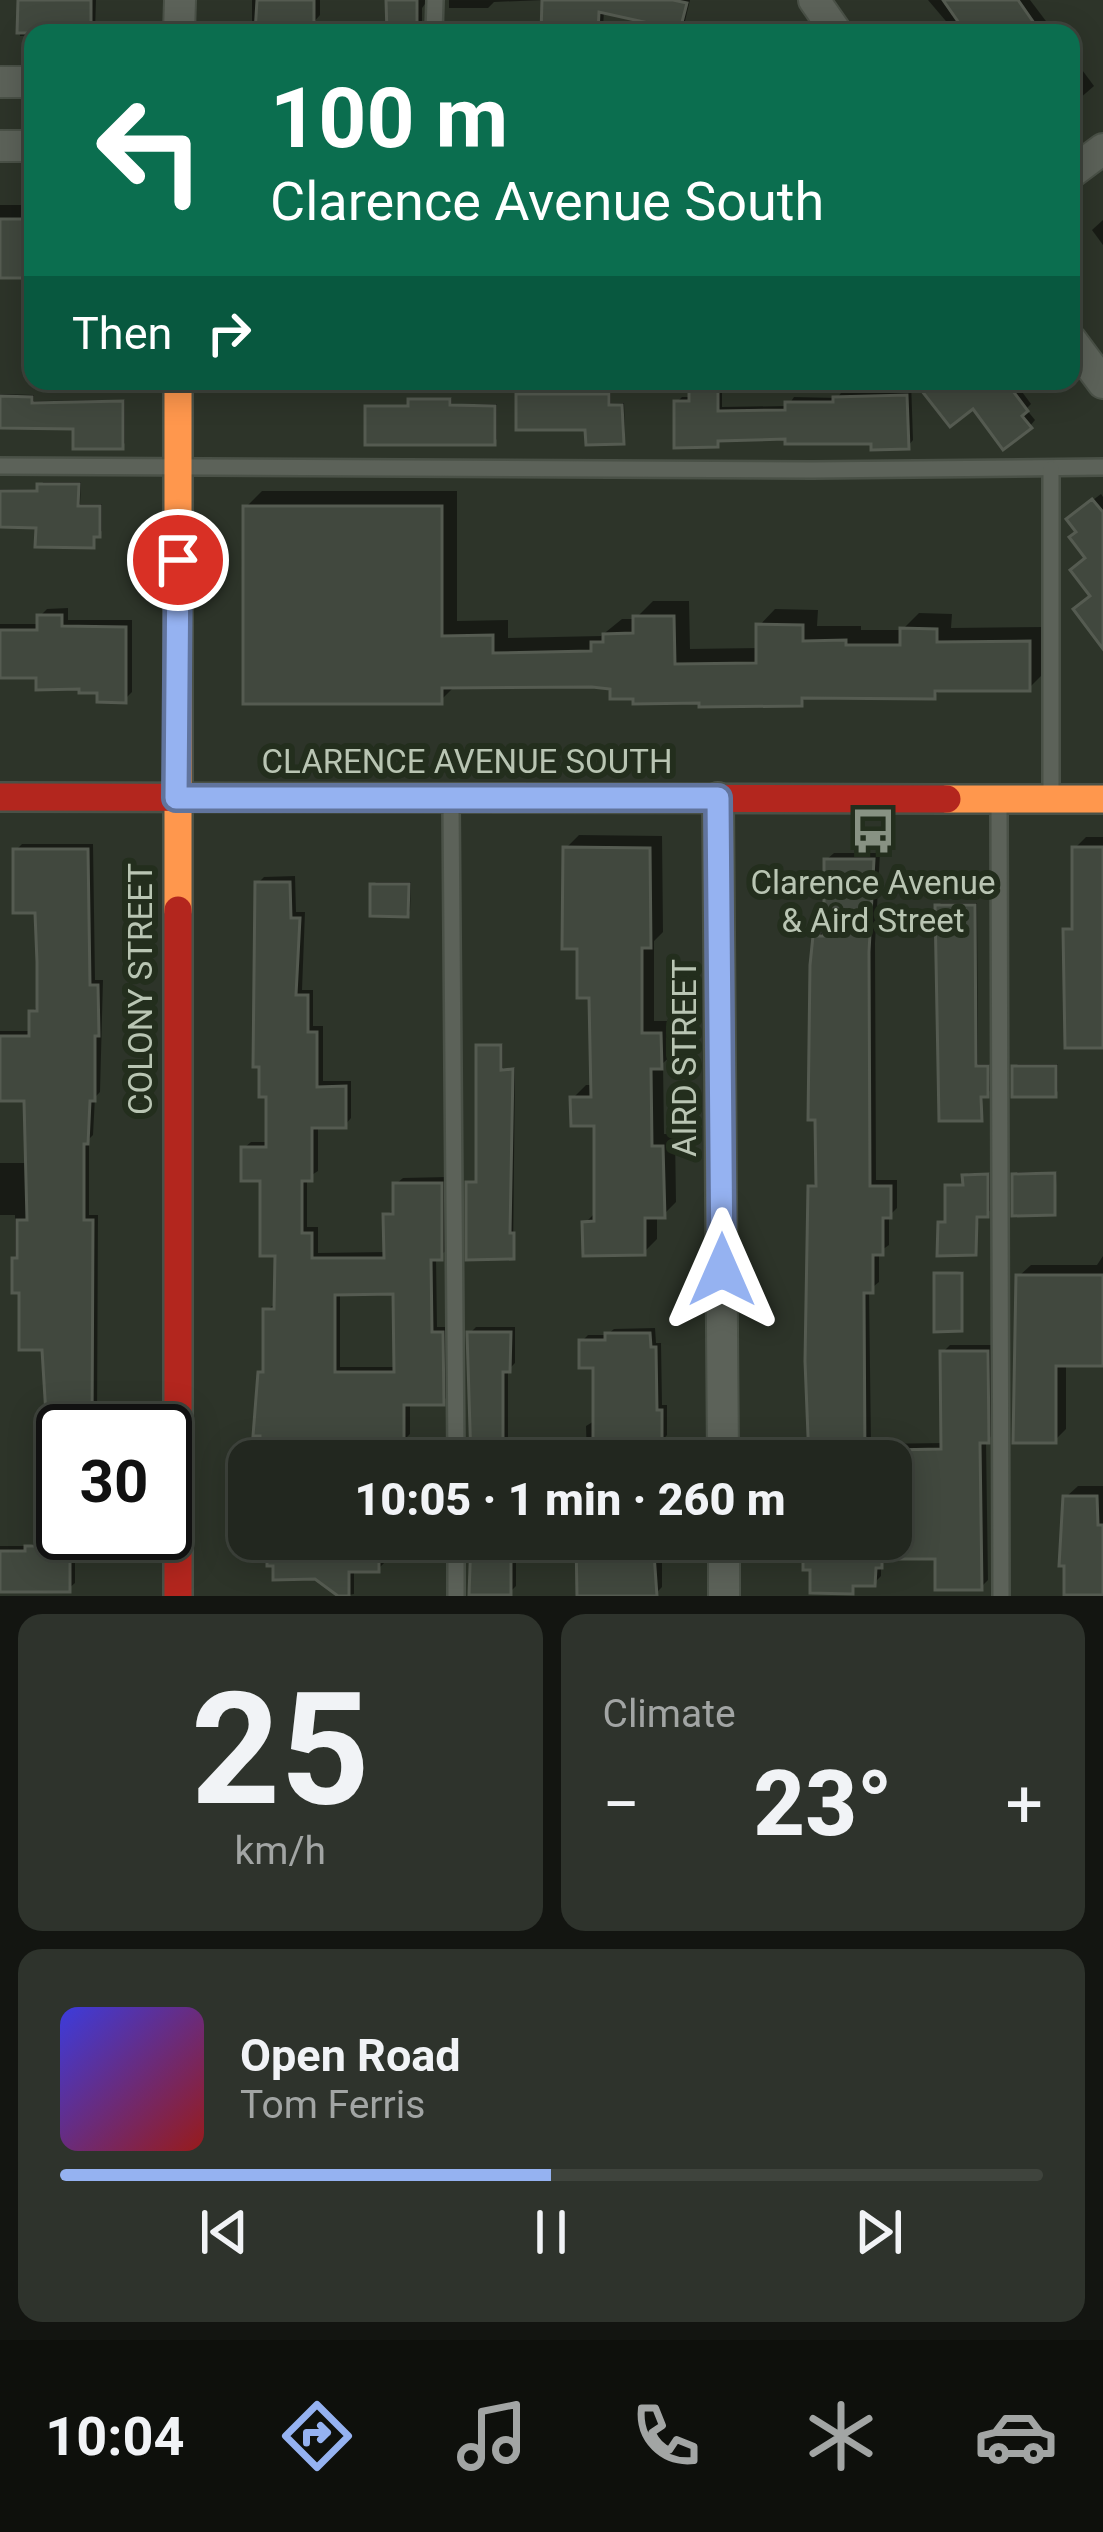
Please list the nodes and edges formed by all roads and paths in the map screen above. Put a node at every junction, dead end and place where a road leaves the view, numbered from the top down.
1 (1080, 352) edge
2 (1103, 383) edge
3 (178, 390) edge
4 (179, 465) junction
5 (0, 466) edge
6 (1103, 467) edge
7 (1051, 469) junction
8 (0, 797) edge
9 (998, 797) junction
10 (176, 798) junction
11 (451, 798) junction
12 (718, 798) junction
13 (1051, 798) junction
14 (1103, 799) edge
15 (456, 1440) edge
16 (723, 1440) edge
17 (456, 1560) edge
18 (724, 1560) edge
19 (178, 1596) edge
20 (456, 1596) edge
21 (724, 1596) edge
22 (1001, 1596) edge

1 - 2 street
3 - 4 street, COLONY STREET
4 - 5 lane
4 - 7 lane
4 - 10 street, COLONY STREET
6 - 7 lane
7 - 13 lane
8 - 10 street, CLARENCE AVENUE SOUTH
9 - 12 street, CLARENCE AVENUE SOUTH
9 - 13 street, CLARENCE AVENUE SOUTH
9 - 22 lane
10 - 11 street, CLARENCE AVENUE SOUTH
10 - 19 street, COLONY STREET
11 - 12 street, CLARENCE AVENUE SOUTH
11 - 15 lane
12 - 16 street, AIRD STREET
13 - 14 street, CLARENCE AVENUE SOUTH
17 - 20 lane
18 - 21 street

